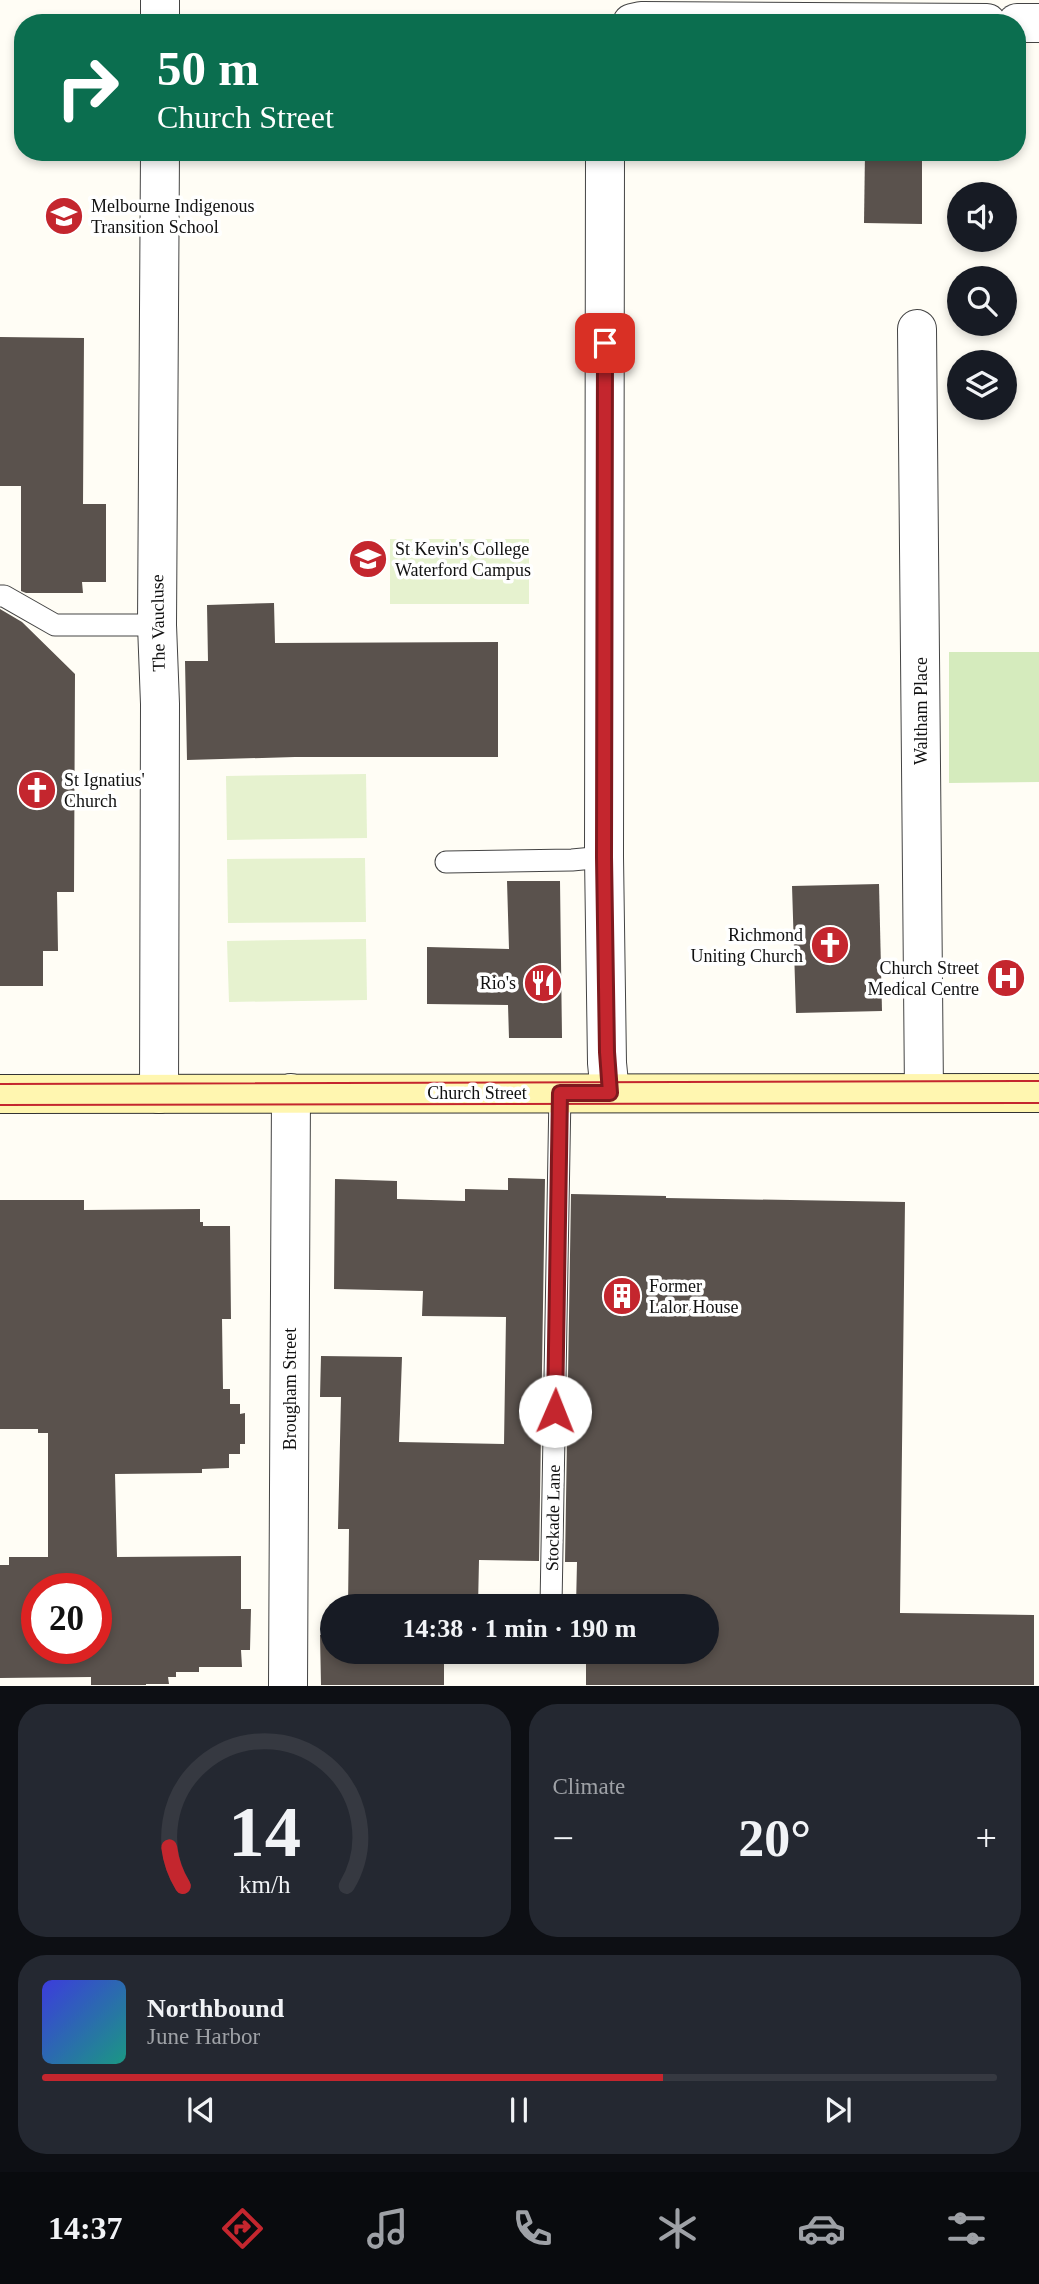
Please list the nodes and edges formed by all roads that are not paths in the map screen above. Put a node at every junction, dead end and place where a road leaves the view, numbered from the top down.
1 (160, 161) edge
2 (605, 161) edge
3 (917, 329) dead end
4 (0, 596) edge
5 (157, 625) junction
6 (604, 857) junction
7 (446, 862) dead end
8 (291, 1093) junction
9 (560, 1093) junction
10 (610, 1093) junction
11 (924, 1093) junction
12 (1039, 1093) edge
13 (0, 1094) edge
14 (159, 1094) junction
15 (551, 1594) edge
16 (288, 1685) edge

1 - 5 street, The Vaucluse
2 - 6 street
3 - 11 street, Waltham Place
4 - 5 lane
5 - 14 street, The Vaucluse
6 - 7 lane
6 - 10 street
8 - 9 main road, Church Street
8 - 14 main road, Church Street
8 - 16 street, Brougham Street
9 - 10 main road, Church Street
9 - 15 lane, Stockade Lane
10 - 11 main road, Church Street
11 - 12 main road, Church Street
13 - 14 main road, Church Street

